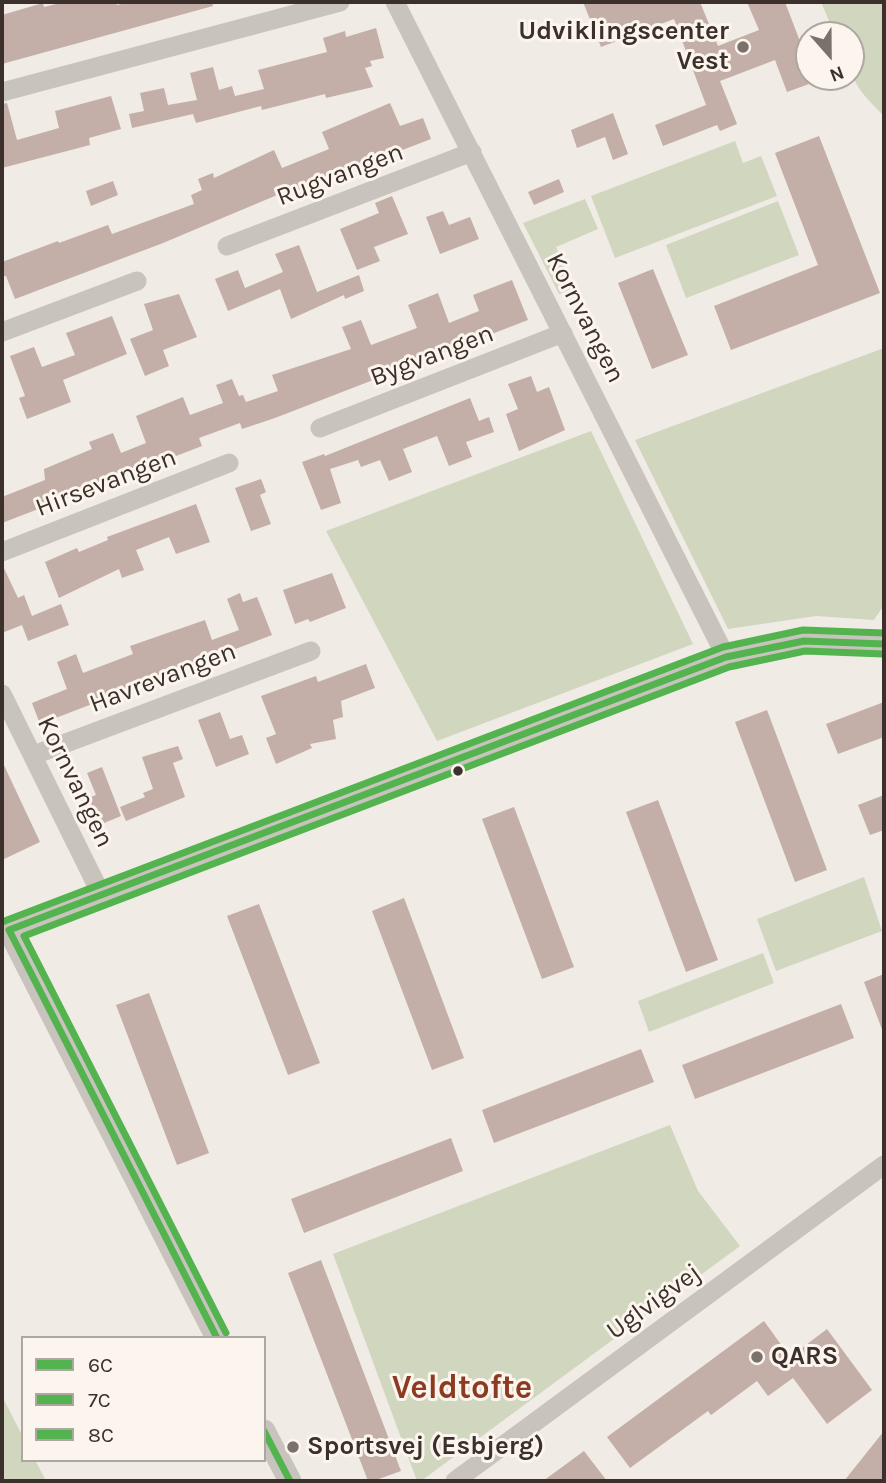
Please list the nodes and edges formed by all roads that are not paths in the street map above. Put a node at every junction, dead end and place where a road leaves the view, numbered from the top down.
1 (340, 2) edge
2 (396, 2) edge
3 (2, 92) edge
4 (472, 152) junction
5 (227, 246) dead end
6 (136, 281) dead end
7 (2, 332) edge
8 (563, 333) junction
9 (320, 428) dead end
10 (229, 463) dead end
11 (2, 552) edge
12 (884, 643) edge
13 (311, 651) dead end
14 (726, 657) junction
15 (2, 694) edge
16 (34, 755) junction
17 (101, 894) junction
18 (6, 932) edge
19 (884, 1165) edge
20 (216, 1336) edge
21 (266, 1435) edge
22 (290, 1481) edge
23 (455, 1481) edge

1 - 3 street
2 - 4 street, Kornvangen
4 - 5 street, Rugvangen
4 - 8 street, Kornvangen
6 - 7 street
8 - 9 street, Bygvangen
8 - 14 street, Kornvangen
10 - 11 street, Hirsevangen
12 - 14 street
13 - 16 street, Havrevangen
14 - 17 street
15 - 16 street, Kornvangen
16 - 17 street, Kornvangen
17 - 18 street
18 - 20 street
19 - 23 street, Uglvigvej
21 - 22 street

